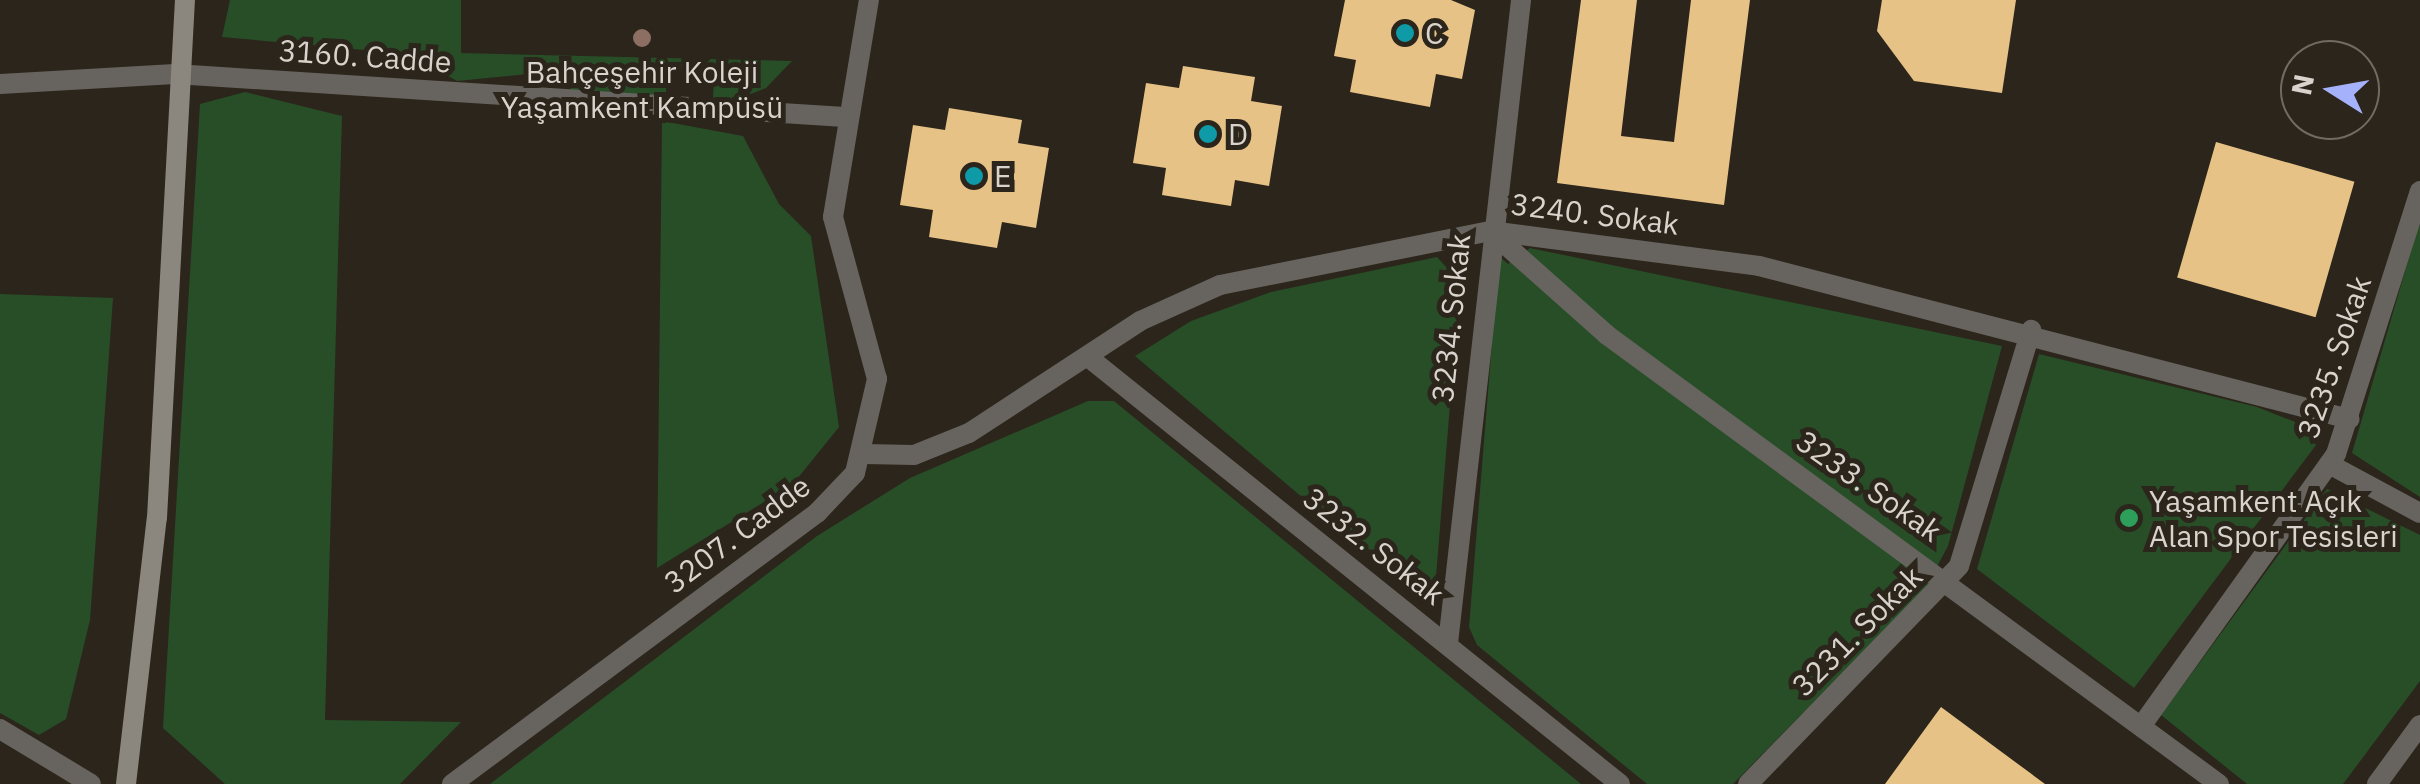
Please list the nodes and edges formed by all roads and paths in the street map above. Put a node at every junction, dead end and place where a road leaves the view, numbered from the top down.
1 (184, 0) edge
2 (868, 0) edge
3 (1521, 0) edge
4 (175, 74) junction
5 (0, 84) edge
6 (845, 118) junction
7 (2420, 192) edge
8 (1490, 230) junction
9 (2030, 330) junction
10 (1088, 357) junction
11 (2349, 419) junction
12 (864, 454) junction
13 (2329, 464) junction
14 (2420, 513) edge
15 (1950, 580) junction
16 (1448, 644) junction
17 (2420, 725) edge
18 (2142, 726) junction
19 (0, 729) edge
20 (91, 784) edge
21 (126, 784) edge
22 (452, 784) edge
23 (1620, 784) edge
24 (1748, 784) edge
25 (2218, 784) edge
26 (2377, 784) edge

1 - 4 street
2 - 6 street, 3207. Cadde
3 - 8 street, 3234. Sokak
4 - 5 street, 3160. Cadde
4 - 6 street, 3160. Cadde
4 - 21 street
6 - 12 street, 3207. Cadde
7 - 11 street, 3235. Sokak
8 - 9 street, 3240. Sokak
8 - 10 street, 3240. Sokak
8 - 15 street, 3233. Sokak
8 - 16 street, 3234. Sokak
9 - 11 street, 3240. Sokak
9 - 15 street, 3231. Sokak
10 - 12 street, 3240. Sokak
10 - 16 street, 3232. Sokak
11 - 13 street, 3235. Sokak
12 - 22 street, 3207. Cadde
13 - 14 street
13 - 18 street, 3235. Sokak
15 - 18 street, 3233. Sokak
15 - 24 street, 3231. Sokak
16 - 23 street, 3232. Sokak
17 - 26 street
18 - 25 street, 3233. Sokak
19 - 20 street

